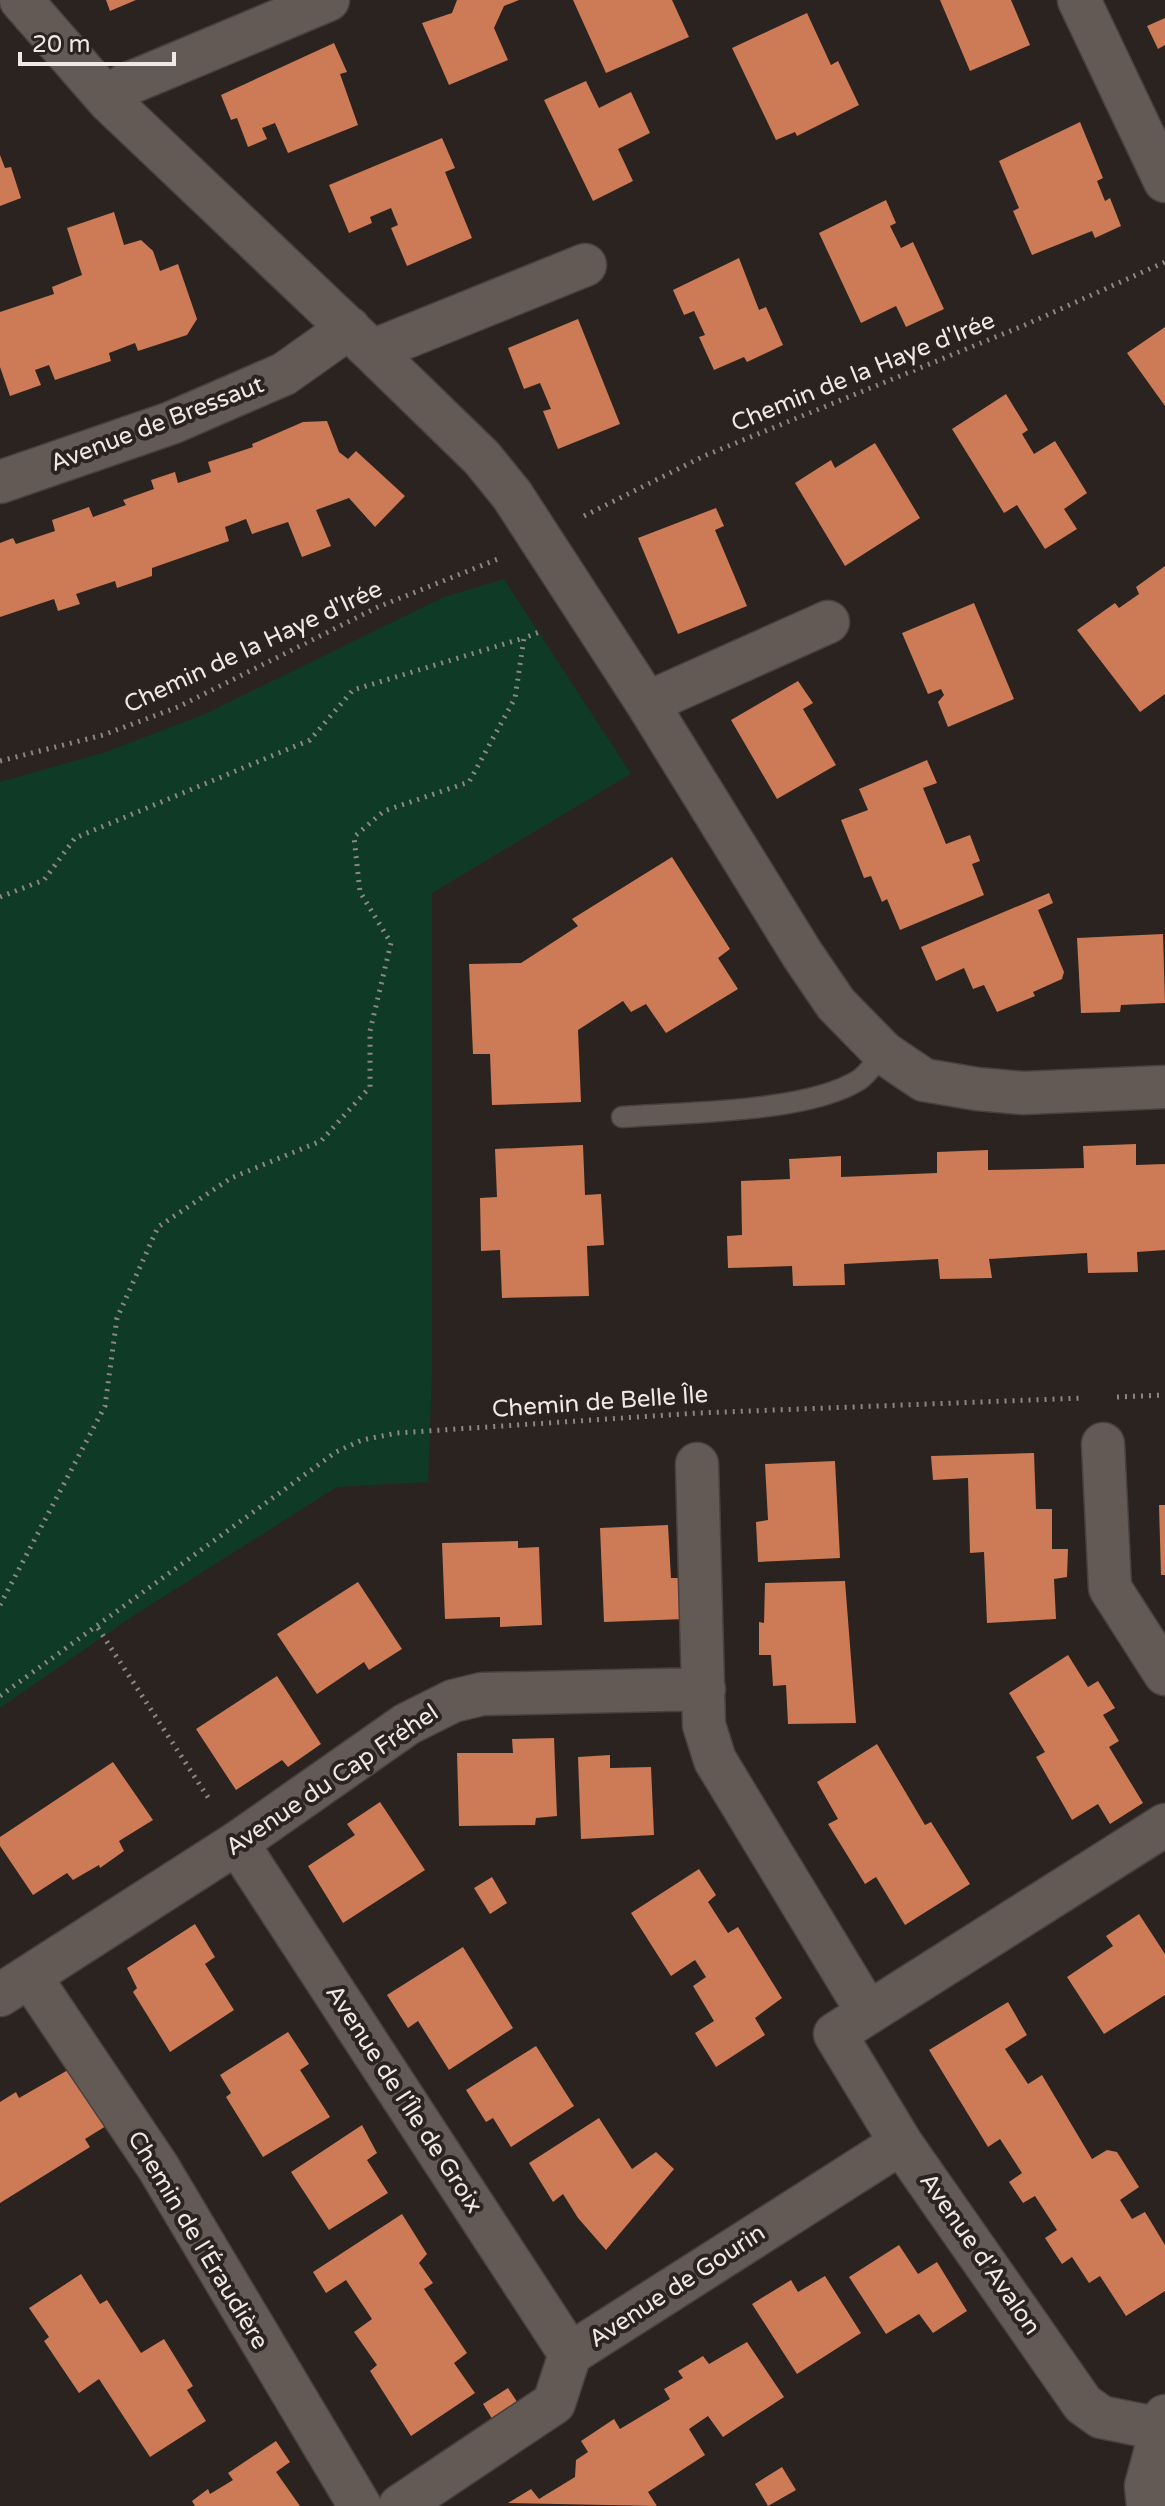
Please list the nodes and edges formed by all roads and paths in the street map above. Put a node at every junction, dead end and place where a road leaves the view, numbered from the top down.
1 (21, 0) edge
2 (328, 0) edge
3 (1079, 0) edge
4 (109, 101) junction
5 (1165, 181) edge
6 (1165, 262) edge
7 (585, 265) dead end
8 (361, 339) junction
9 (0, 482) edge
10 (576, 520) dead end
11 (510, 557) dead end
12 (589, 613) junction
13 (828, 622) dead end
14 (524, 638) junction
15 (647, 703) junction
16 (0, 761) edge
17 (0, 897) edge
18 (884, 1053) junction
19 (1165, 1087) edge
20 (622, 1117) dead end
21 (1165, 1395) edge
22 (1112, 1397) dead end
23 (1096, 1398) dead end
24 (1103, 1444) dead end
25 (697, 1464) dead end
26 (0, 1605) edge
27 (98, 1628) junction
28 (1165, 1674) edge
29 (704, 1689) junction
30 (0, 1696) edge
31 (1165, 1825) edge
32 (237, 1843) junction
33 (15, 1986) edge
34 (851, 2023) junction
35 (901, 2143) junction
36 (570, 2354) junction
37 (1163, 2425) edge
38 (360, 2506) edge
39 (400, 2506) edge
40 (1148, 2506) edge

1 - 4 street
2 - 4 street
3 - 5 street
4 - 8 street
6 - 10 path, Chemin de la Haye d'Irée
7 - 8 street, Avenue de Bressaut
8 - 9 street, Avenue de Bressaut
8 - 12 street
11 - 16 path, Chemin de la Haye d'Irée
12 - 14 path
12 - 15 street
13 - 15 street
14 - 17 path
14 - 26 path
15 - 18 street
18 - 19 street
18 - 20 lane
21 - 22 path
23 - 27 path, Chemin de Belle Île
24 - 28 street
25 - 29 street
27 - 30 path, Chemin de Belle Île
27 - 32 path
29 - 32 street, Avenue du Cap Fréhel
29 - 34 street
31 - 34 street
32 - 33 street, Avenue du Cap Fréhel
32 - 36 street, Avenue de l'Île de Groix
33 - 38 street, Chemin de l'Éraudière
34 - 35 street, Avenue d'Avalon
35 - 36 street, Avenue de Gourin
35 - 37 street, Avenue d'Avalon
36 - 39 street, Avenue de Gourin
37 - 40 street

